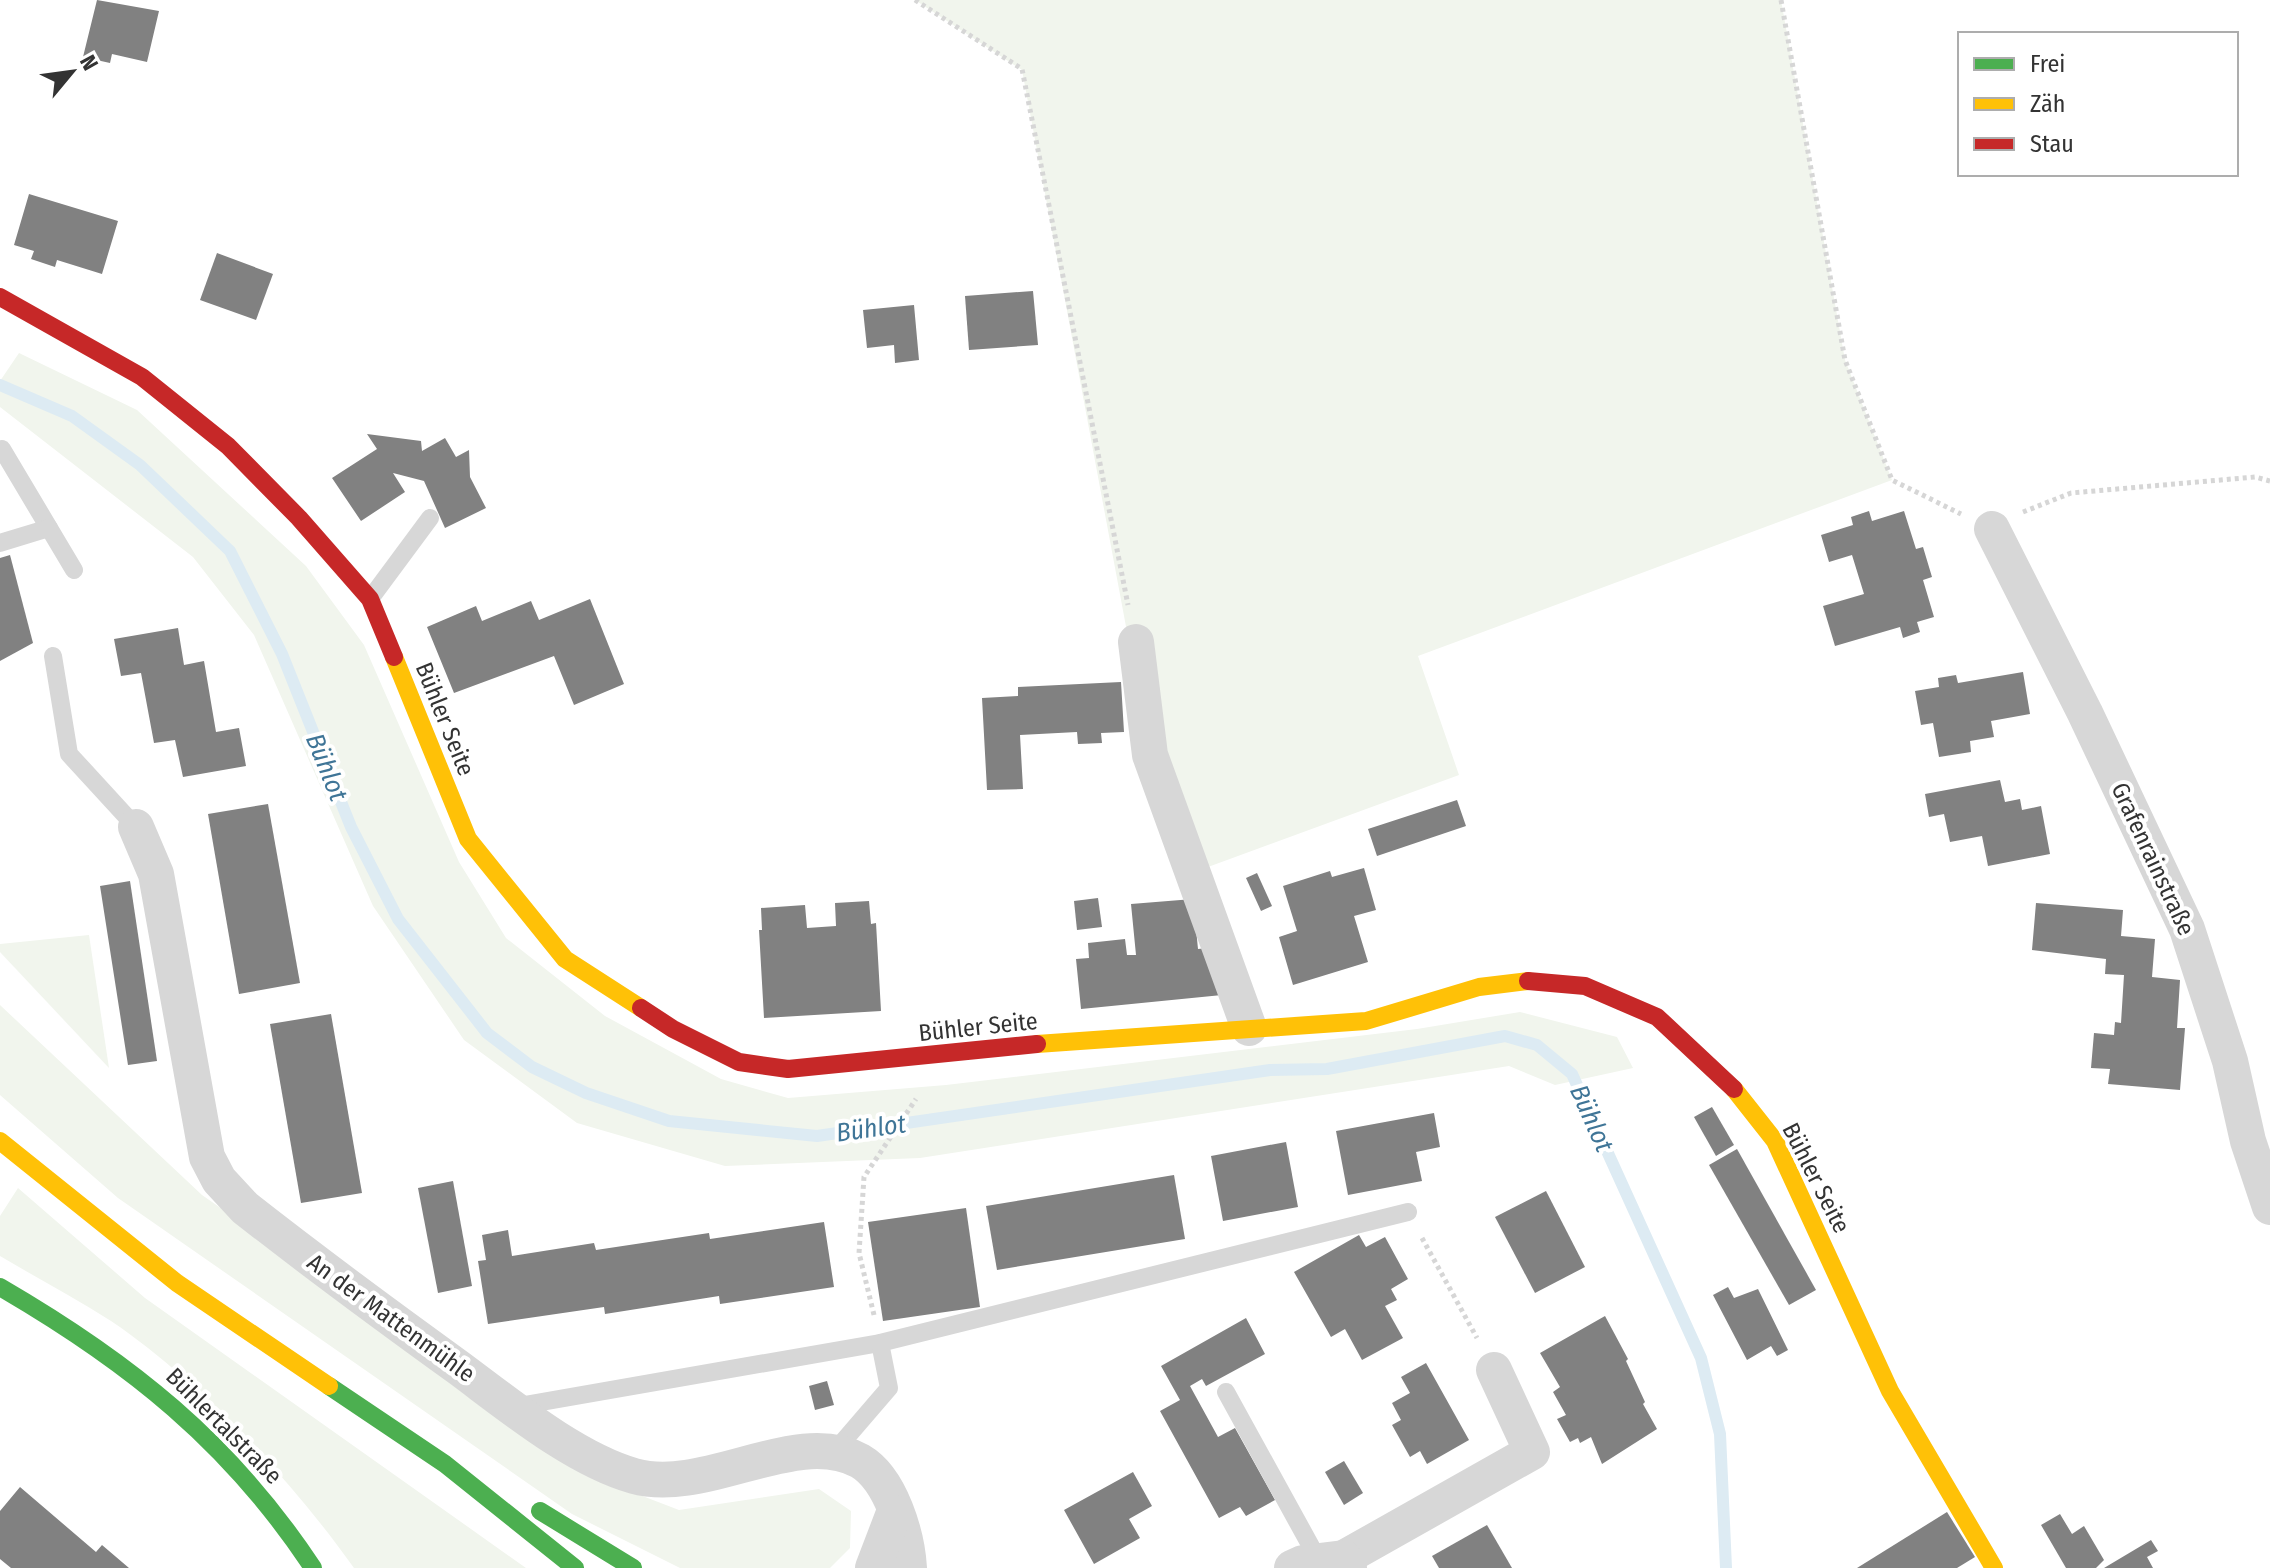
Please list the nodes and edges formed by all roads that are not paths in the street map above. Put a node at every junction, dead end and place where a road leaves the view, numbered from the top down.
1 (0, 297) edge
2 (2, 449) edge
3 (430, 518) dead end
4 (49, 528) junction
5 (1992, 529) road end
6 (0, 543) edge
7 (74, 570) dead end
8 (370, 599) junction
9 (1136, 642) road end
10 (53, 656) dead end
11 (136, 827) joint
12 (1249, 1028) junction
13 (0, 1141) edge
14 (2270, 1207) edge
15 (1408, 1212) road end
16 (0, 1287) edge
17 (880, 1343) junction
18 (1494, 1370) road end
19 (1226, 1392) dead end
20 (512, 1407) junction
21 (834, 1452) junction
22 (445, 1464) junction
23 (894, 1513) junction
24 (1326, 1564) edge
25 (313, 1568) edge
26 (575, 1568) edge
27 (633, 1568) edge
28 (873, 1568) edge
29 (909, 1568) edge
30 (1994, 1568) edge

1 - 8 street, Bühler Seite
2 - 4 lane
3 - 8 lane
4 - 6 lane
4 - 7 lane
5 - 14 street, Grafenrainstraße
8 - 12 street, Bühler Seite
9 - 12 street
10 - 11 lane
11 - 20 street, An der Mattenmühle
12 - 30 street, Bühler Seite
13 - 22 street
15 - 17 lane
16 - 25 street, Bühlertalstraße
17 - 20 lane
17 - 21 lane
18 - 24 street
19 - 24 lane
20 - 21 street, An der Mattenmühle
21 - 23 street
22 - 26 street
22 - 27 street
23 - 28 street
23 - 29 street

